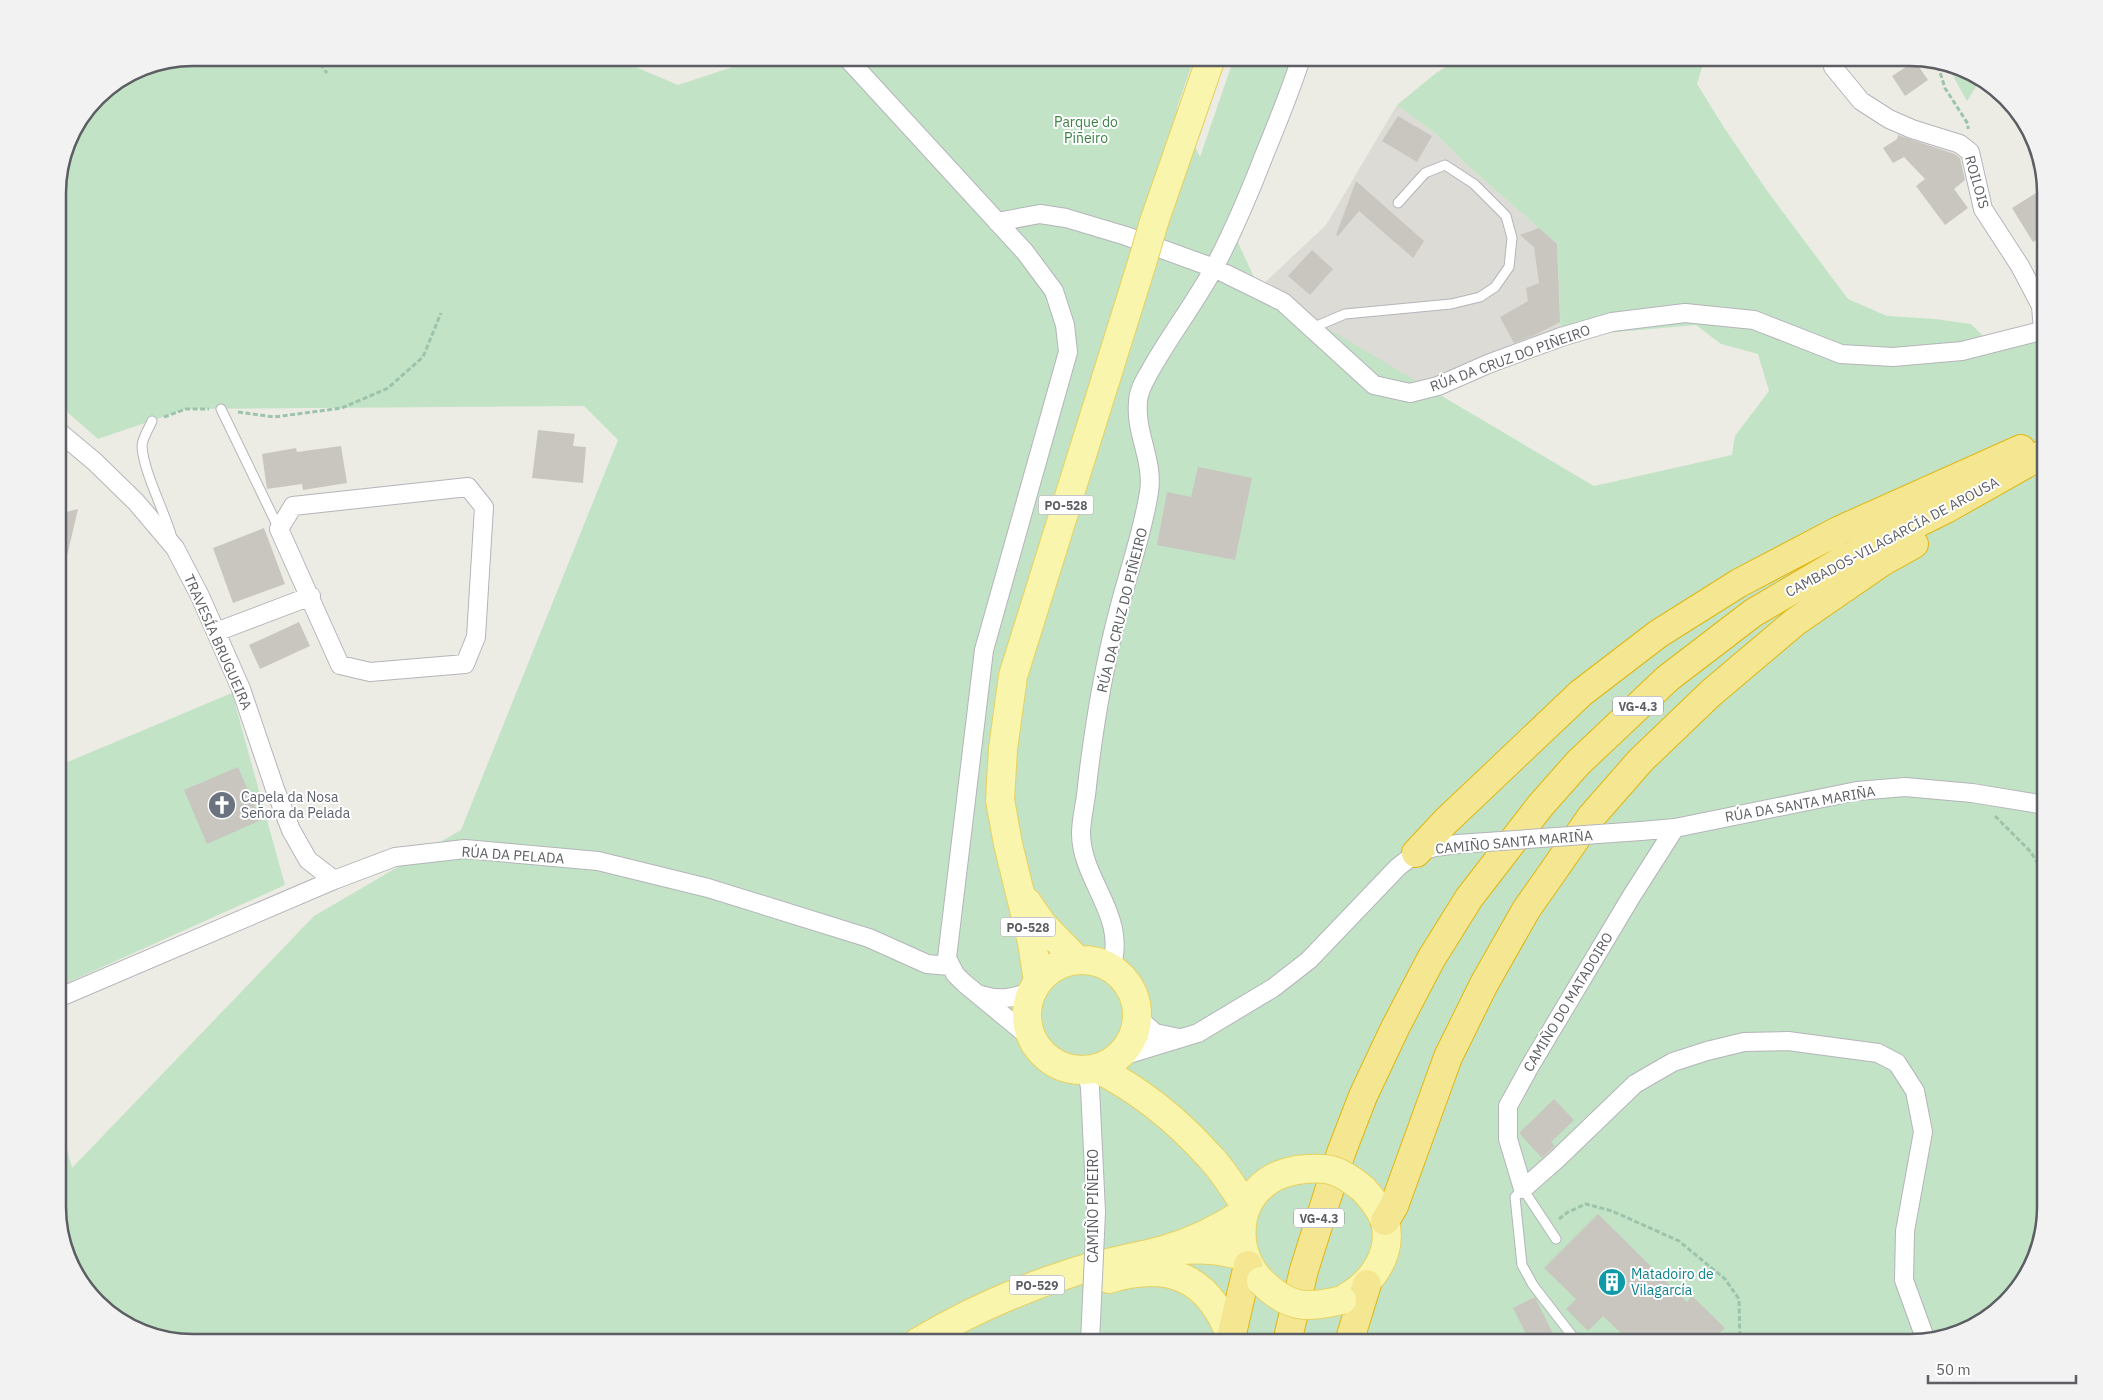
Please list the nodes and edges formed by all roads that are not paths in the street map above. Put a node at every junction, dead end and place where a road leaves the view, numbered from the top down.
1 (854, 66) edge
2 (1208, 66) edge
3 (1298, 66) edge
4 (1833, 67) dead end
5 (1398, 202) dead end
6 (998, 222) junction
7 (1214, 268) junction
8 (2037, 297) edge
9 (1312, 328) junction
10 (2037, 332) edge
11 (222, 409) road end
12 (152, 421) road end
13 (67, 439) edge
14 (2037, 443) edge
15 (2037, 458) edge
16 (2037, 477) edge
17 (279, 529) junction
18 (175, 548) junction
19 (311, 596) junction
20 (216, 632) junction
21 (2037, 804) edge
22 (1675, 828) junction
23 (1416, 853) junction
24 (1015, 873) junction
25 (334, 880) junction
26 (1077, 960) junction
27 (950, 966) junction
28 (1111, 968) junction
29 (1035, 986) junction
30 (67, 994) edge
31 (980, 995) junction
32 (1032, 1039) junction
33 (1180, 1039) junction
34 (1117, 1051) junction
35 (1168, 1116) junction
36 (1211, 1157) junction
37 (1289, 1172) junction
38 (1523, 1188) junction
39 (1245, 1210) junction
40 (1385, 1221) junction
41 (1556, 1238) dead end
42 (1164, 1250) junction
43 (1252, 1268) junction
44 (1367, 1284) junction
45 (1924, 1333) edge
46 (933, 1334) edge
47 (938, 1334) edge
48 (1090, 1334) edge
49 (1228, 1334) edge
50 (1232, 1334) edge
51 (1289, 1334) edge
52 (1352, 1334) edge
53 (1571, 1334) edge

1 - 6 street
2 - 24 main road, PO-528, bridge
3 - 7 street, RÚA DA CRUZ DO PIÑEIRO
4 - 8 street, ROILOIS
5 - 9 lane
6 - 7 street, RÚA DA CRUZ DO PIÑEIRO
6 - 27 street
7 - 9 street, RÚA DA CRUZ DO PIÑEIRO
7 - 28 street, RÚA DA CRUZ DO PIÑEIRO
9 - 10 street, RÚA DA CRUZ DO PIÑEIRO
11 - 17 lane
12 - 18 lane
13 - 18 street, TRAVESÍA BRUGUEIRA
14 - 23 highway
15 - 51 highway, CAMBADOS-VILAGARCÍA DE AROUSA / VG-4.3
16 - 40 highway
17 - 19 street
17 - 19 street
18 - 20 street, TRAVESÍA BRUGUEIRA
19 - 20 street
20 - 25 street, TRAVESÍA BRUGUEIRA
21 - 22 street, RÚA DA SANTA MARIÑA
22 - 23 street, CAMIÑO SANTA MARIÑA, bridge
22 - 38 street, CAMIÑO DO MATADOIRO
23 - 33 street, CAMIÑO SANTA MARIÑA
24 - 26 main road, PO-528
24 - 29 main road, PO-528
25 - 27 street, RÚA DA PELADA
25 - 30 street, RÚA DA PELADA
26 - 28 main road
26 - 29 main road
27 - 31 street
28 - 34 main road
29 - 31 street
29 - 32 main road
31 - 32 street
32 - 34 main road
33 - 34 street, CAMIÑO SANTA MARIÑA
33 - 34 street
34 - 35 main road
34 - 35 main road
34 - 48 street, CAMIÑO PIÑEIRO, bridge
35 - 36 main road
36 - 37 main road
36 - 39 main road
37 - 39 main road
37 - 40 main road, bridge
38 - 41 lane
38 - 45 street
38 - 53 lane
39 - 42 main road, PO-529
39 - 43 main road
40 - 44 main road
42 - 43 main road, PO-529
42 - 46 main road, PO-529
43 - 44 main road, bridge
43 - 50 highway
44 - 52 highway
47 - 49 main road

